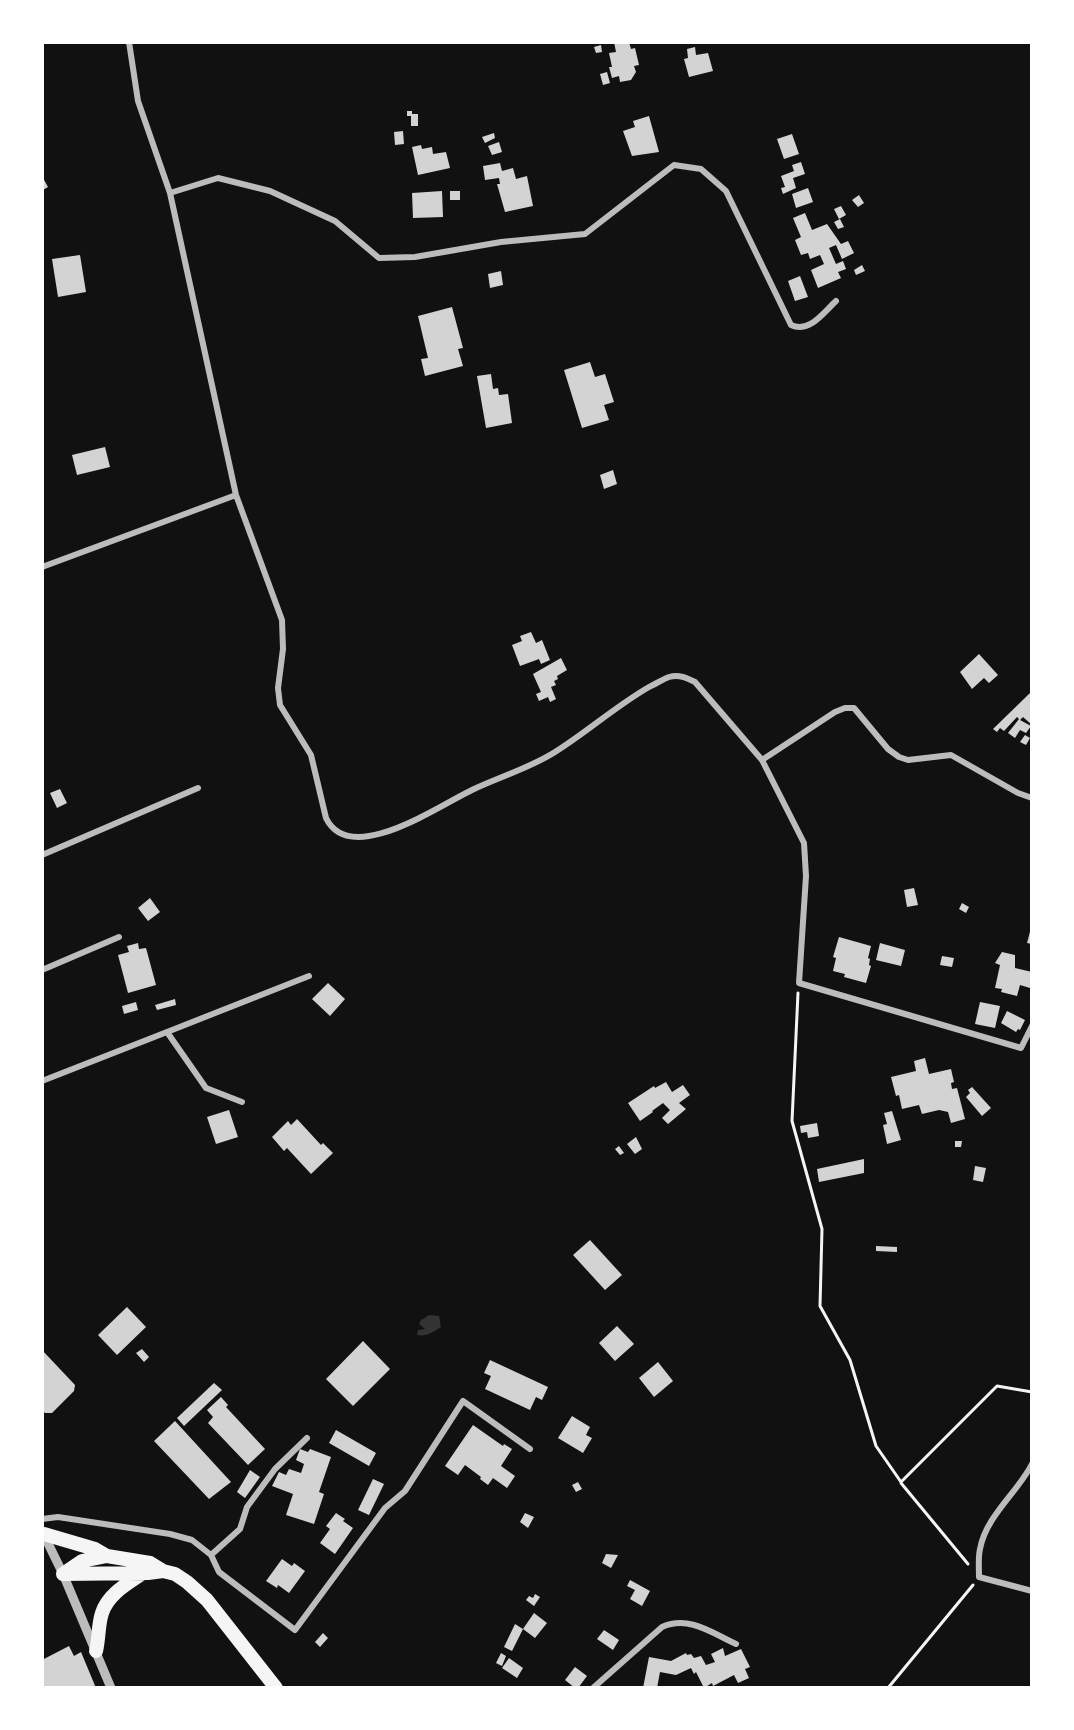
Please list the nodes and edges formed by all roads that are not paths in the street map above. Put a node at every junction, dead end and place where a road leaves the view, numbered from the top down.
1 (129, 42) edge
2 (170, 193) junction
3 (836, 301) dead end
4 (236, 495) junction
5 (42, 567) edge
6 (762, 760) junction
7 (198, 788) dead end
8 (1032, 798) edge
9 (42, 855) edge
10 (119, 937) dead end
11 (42, 970) edge
12 (309, 976) dead end
13 (1032, 1026) edge
14 (167, 1032) junction
15 (42, 1081) edge
16 (242, 1102) dead end
17 (307, 1438) dead end
18 (530, 1449) dead end
19 (1032, 1464) edge
20 (42, 1519) edge
21 (43, 1532) edge
22 (211, 1555) junction
23 (107, 1556) junction
24 (164, 1571) junction
25 (143, 1573) junction
26 (63, 1574) junction
27 (1032, 1591) edge
28 (736, 1644) dead end
29 (96, 1652) junction
30 (111, 1688) edge
31 (276, 1688) edge
32 (593, 1688) edge

1 - 2 street
2 - 3 street
2 - 4 street
4 - 5 street
4 - 6 street
6 - 8 street
6 - 13 street
7 - 9 street
10 - 11 street
12 - 14 street
14 - 15 street
14 - 16 street
17 - 22 street
18 - 22 street
19 - 27 street
20 - 22 street
21 - 23 highway
21 - 26 street
23 - 24 highway
23 - 26 highway
24 - 25 highway
24 - 31 highway
25 - 26 highway
25 - 29 highway
26 - 29 street
28 - 32 street
29 - 30 street

